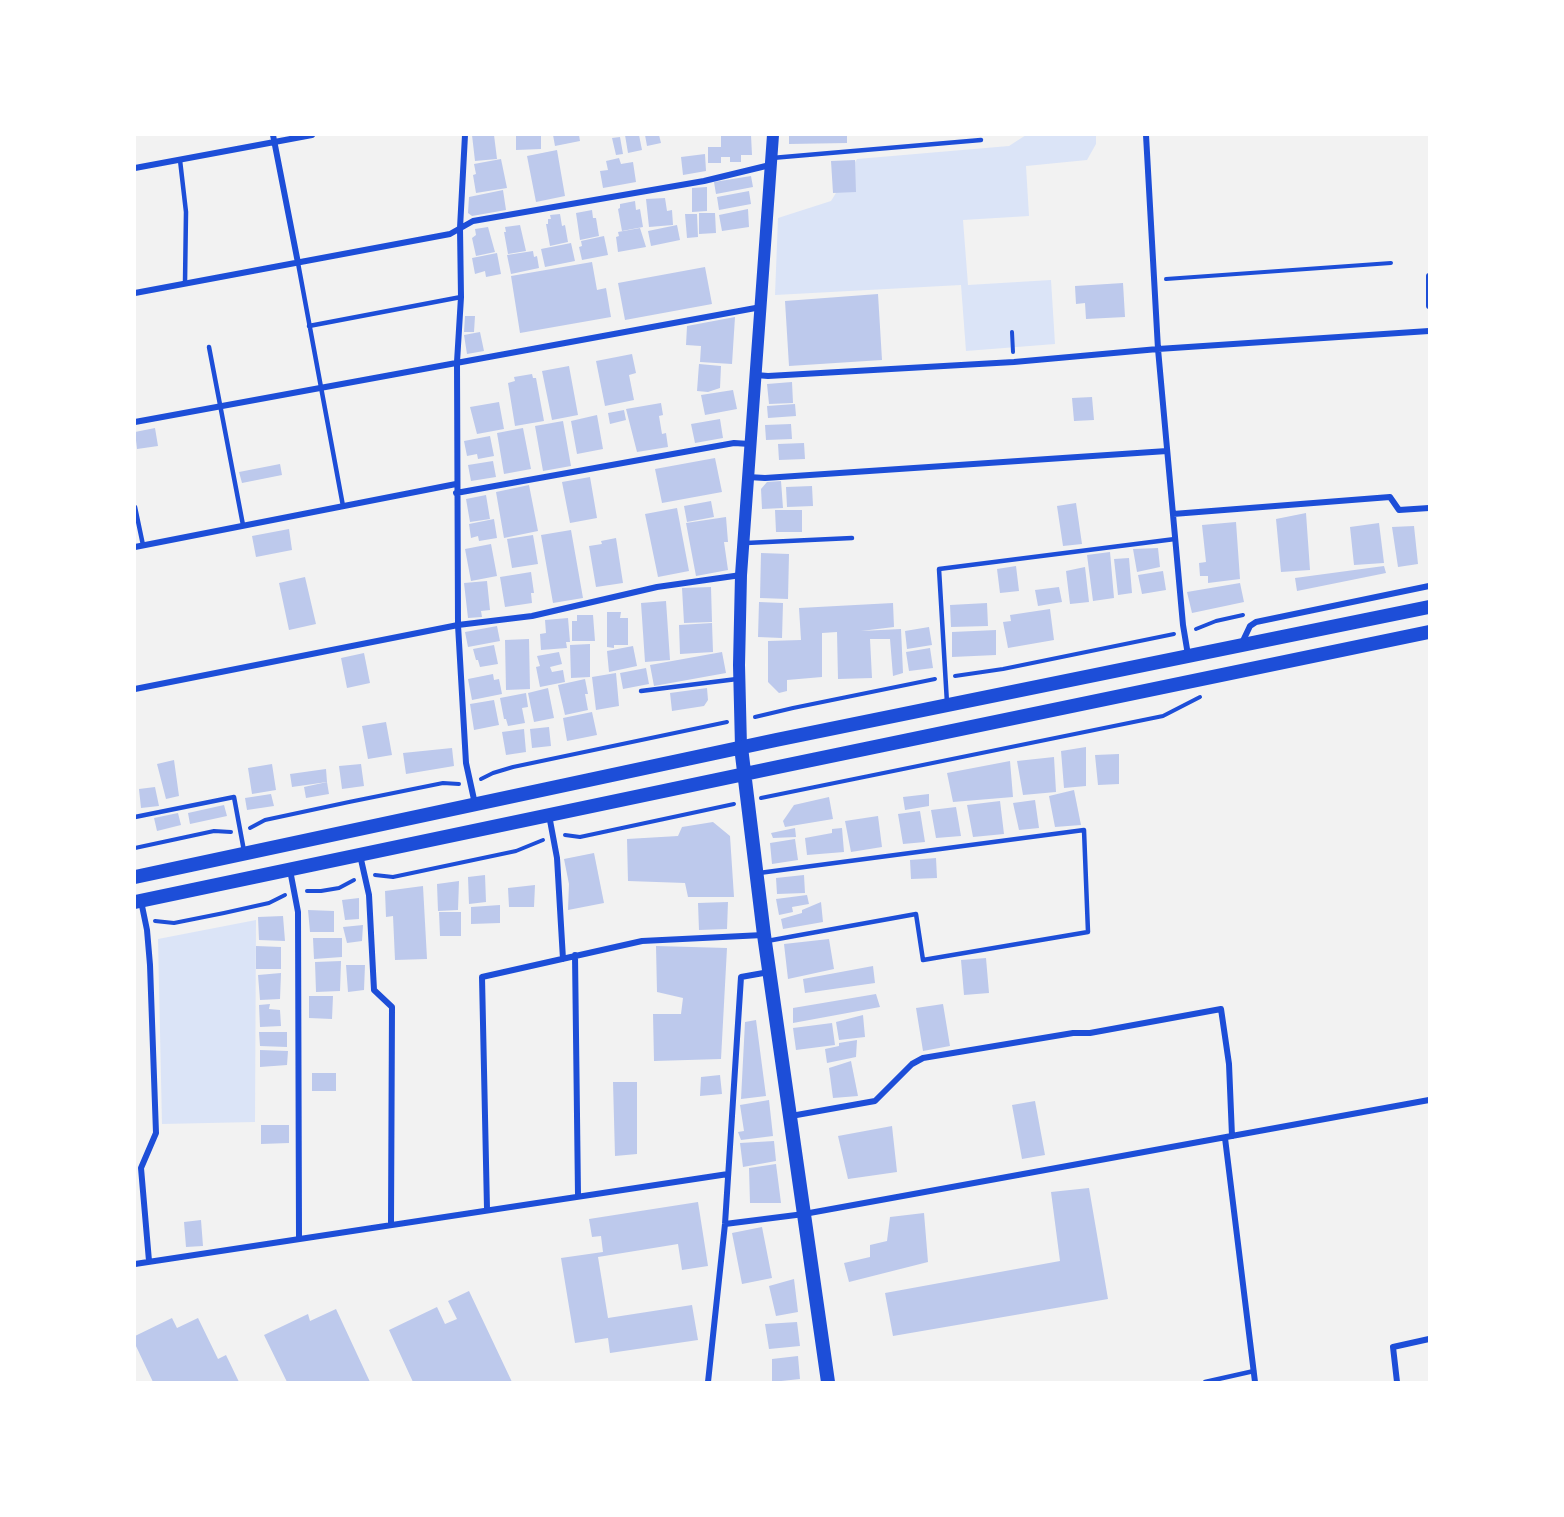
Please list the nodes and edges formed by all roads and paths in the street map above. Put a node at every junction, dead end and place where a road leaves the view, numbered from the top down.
1 (273, 135) edge
2 (312, 135) edge
3 (465, 135) edge
4 (773, 135) edge
5 (1146, 135) edge
6 (981, 140) dead end
7 (274, 143) junction
8 (180, 160) junction
9 (771, 161) junction
10 (135, 168) edge
11 (460, 228) junction
12 (298, 263) junction
13 (1391, 263) dead end
14 (1429, 276) edge
15 (1154, 280) junction
16 (185, 284) junction
17 (135, 293) edge
18 (461, 297) junction
19 (1429, 306) edge
20 (761, 307) junction
21 (309, 326) junction
22 (1429, 331) edge
23 (1012, 332) dead end
24 (209, 347) dead end
25 (1158, 349) junction
26 (457, 362) junction
27 (1014, 362) junction
28 (756, 375) junction
29 (321, 387) junction
30 (221, 406) junction
31 (135, 422) edge
32 (750, 444) junction
33 (1167, 451) junction
34 (748, 477) junction
35 (456, 484) junction
36 (456, 493) junction
37 (343, 506) junction
38 (135, 507) edge
39 (1429, 508) edge
40 (1173, 514) junction
41 (243, 525) junction
42 (852, 538) dead end
43 (1175, 539) junction
44 (743, 543) junction
45 (143, 545) junction
46 (135, 547) edge
47 (741, 575) junction
48 (1429, 586) edge
49 (1429, 607) edge
50 (458, 625) junction
51 (1429, 632) edge
52 (1178, 634) dead end
53 (1241, 645) junction
54 (1188, 656) junction
55 (944, 677) junction
56 (740, 679) junction
57 (135, 689) edge
58 (641, 692) dead end
59 (1209, 692) dead end
60 (947, 705) junction
61 (756, 717) dead end
62 (730, 722) dead end
63 (741, 747) junction
64 (744, 774) junction
65 (479, 780) dead end
66 (464, 784) dead end
67 (761, 798) dead end
68 (475, 804) junction
69 (732, 804) dead end
70 (549, 815) junction
71 (135, 817) edge
72 (247, 830) dead end
73 (235, 833) dead end
74 (560, 835) dead end
75 (546, 838) dead end
76 (135, 848) edge
77 (245, 854) junction
78 (360, 854) junction
79 (290, 870) junction
80 (756, 874) junction
81 (372, 875) dead end
82 (135, 877) edge
83 (358, 878) dead end
84 (301, 891) dead end
85 (287, 893) dead end
86 (138, 902) edge
87 (153, 921) dead end
88 (764, 938) junction
89 (575, 955) junction
90 (563, 959) junction
91 (770, 972) junction
92 (1429, 1102) edge
93 (790, 1117) junction
94 (1232, 1136) junction
95 (1225, 1138) junction
96 (728, 1174) junction
97 (578, 1195) junction
98 (488, 1209) junction
99 (804, 1214) junction
100 (391, 1224) junction
101 (725, 1224) junction
102 (299, 1238) junction
103 (149, 1262) junction
104 (135, 1264) edge
105 (1429, 1339) edge
106 (1254, 1371) junction
107 (708, 1382) edge
108 (828, 1382) edge
109 (1205, 1382) edge
110 (1255, 1382) edge
111 (1397, 1382) edge

1 - 7 street
2 - 7 street
3 - 11 street
4 - 9 main road
5 - 15 street
6 - 9 lane
7 - 8 street
7 - 12 street
8 - 10 street
8 - 16 lane
9 - 11 street
9 - 20 main road
11 - 12 street
11 - 18 street
12 - 16 street
12 - 21 lane
13 - 15 path
14 - 19 street
15 - 25 street
16 - 17 street
18 - 21 lane
18 - 26 street
20 - 26 street
20 - 28 main road
21 - 29 lane
22 - 25 street
23 - 27 path
24 - 30 lane
25 - 27 street
25 - 33 street
26 - 29 street
26 - 35 street
27 - 28 street
28 - 32 main road
29 - 30 street
29 - 37 lane
30 - 31 street
30 - 41 lane
32 - 34 main road
32 - 36 street
33 - 34 street
33 - 40 street
34 - 44 main road
35 - 36 street
35 - 37 street
36 - 50 street
37 - 41 street
38 - 45 lane
39 - 40 street
40 - 43 street
41 - 45 street
42 - 44 lane
43 - 54 street
43 - 55 lane
44 - 47 main road
45 - 46 street
47 - 50 street
47 - 56 main road
48 - 53 street
49 - 53 main road
50 - 57 street
50 - 68 street
51 - 64 main road
52 - 55 path
53 - 54 main road
54 - 60 main road
55 - 60 lane
55 - 61 path
56 - 58 lane
56 - 63 main road
59 - 67 path
60 - 63 main road
62 - 65 path
63 - 64 main road
63 - 68 main road
64 - 70 main road
64 - 80 main road
66 - 72 path
68 - 77 main road
69 - 74 path
70 - 78 main road
70 - 90 street
71 - 77 lane
73 - 76 path
75 - 81 path
77 - 82 main road
78 - 79 main road
78 - 100 street
79 - 86 main road
79 - 102 street
80 - 88 main road
80 - 88 lane
83 - 84 path
85 - 87 path
86 - 103 street
88 - 89 street
88 - 91 main road
89 - 90 street
89 - 97 street
90 - 98 street
91 - 93 main road
91 - 96 street
92 - 94 street
93 - 94 street
93 - 99 main road
94 - 95 street
95 - 99 street
95 - 106 street
96 - 97 street
96 - 101 street
97 - 98 street
98 - 100 street
99 - 101 street
99 - 108 main road
100 - 102 street
101 - 107 street
102 - 103 street
103 - 104 street
105 - 111 street
106 - 109 lane
106 - 110 street

